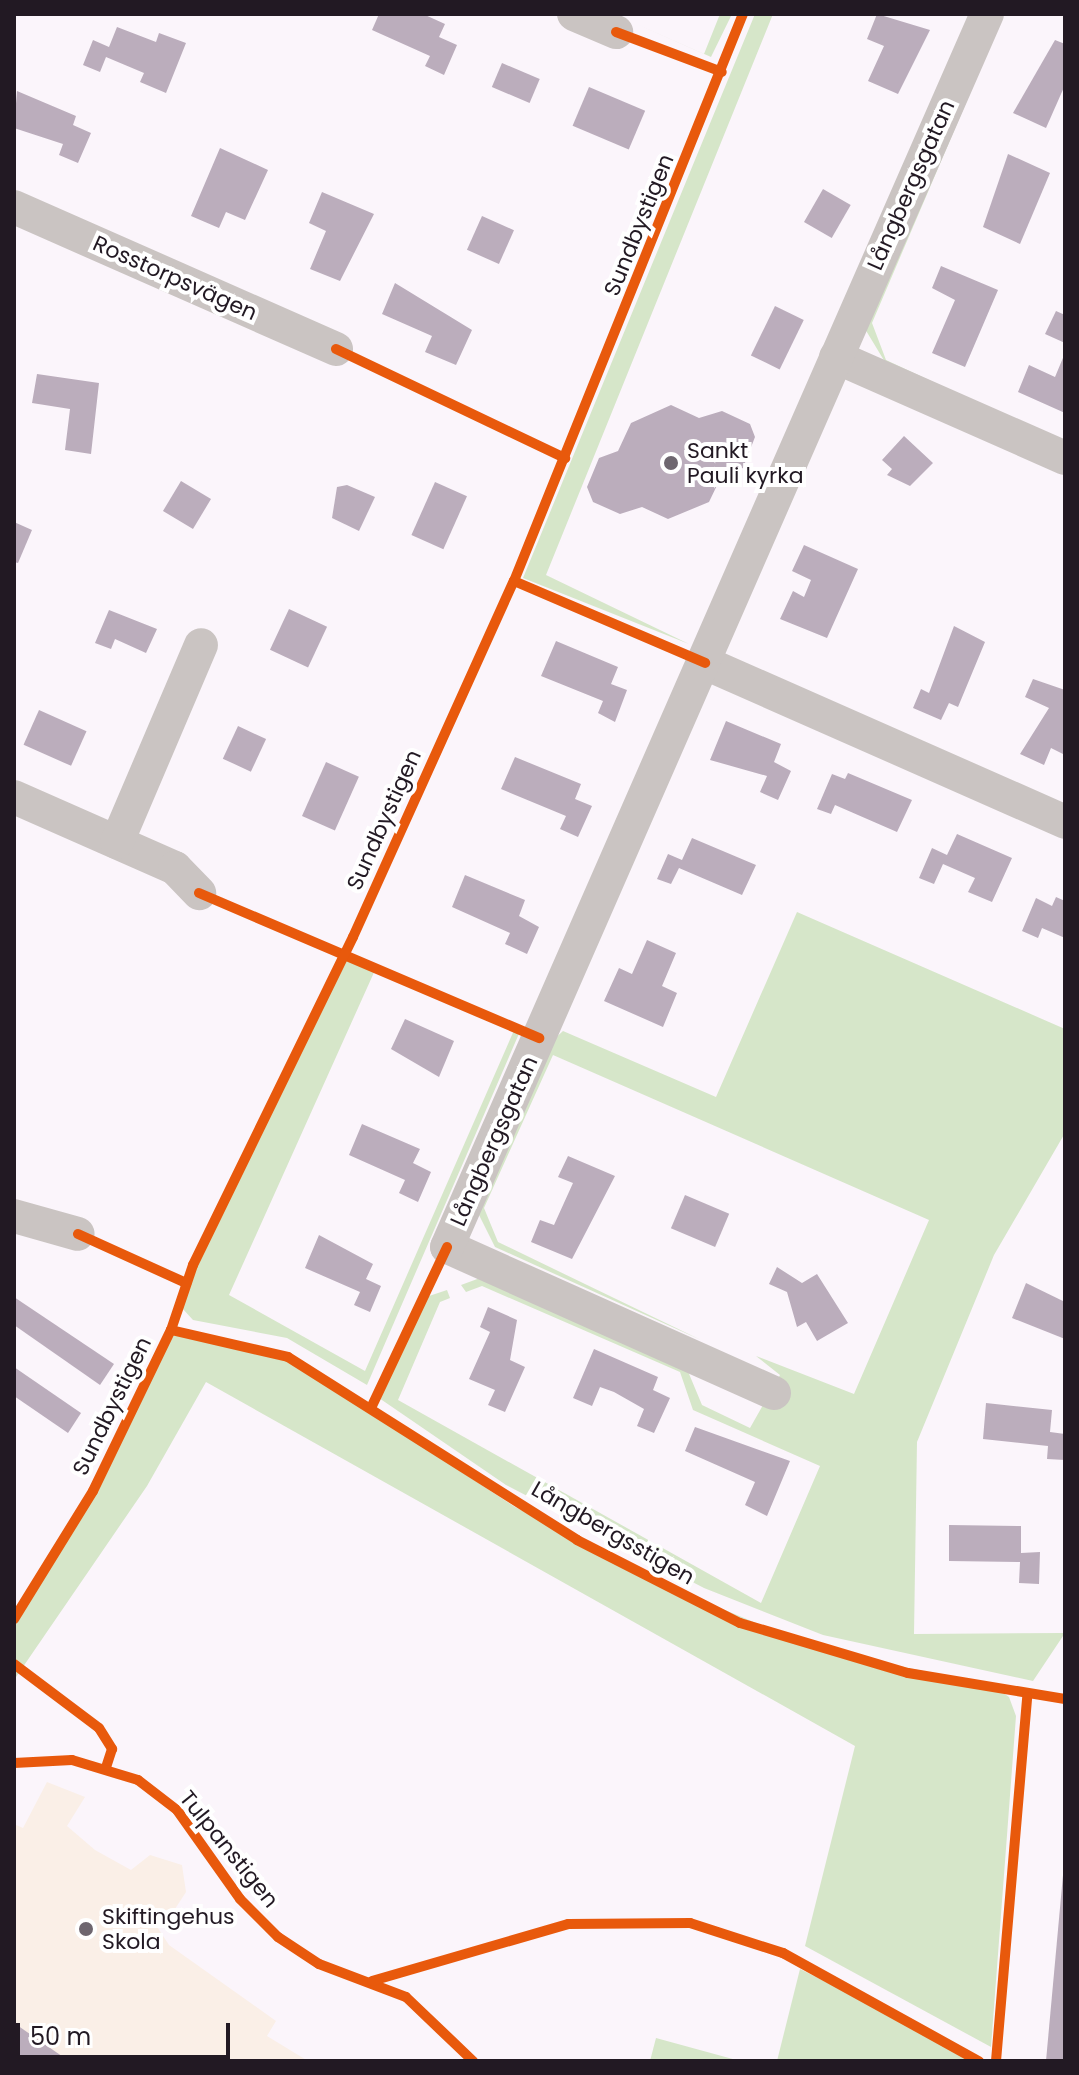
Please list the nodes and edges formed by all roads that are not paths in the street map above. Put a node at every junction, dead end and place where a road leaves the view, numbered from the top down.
1 (574, 14) edge
2 (987, 14) edge
3 (616, 32) dead end
4 (14, 207) edge
5 (336, 349) dead end
6 (836, 357) junction
7 (1065, 458) edge
8 (201, 645) dead end
9 (705, 663) junction
10 (14, 797) edge
11 (1065, 822) edge
12 (117, 842) junction
13 (199, 893) dead end
14 (14, 1216) edge
15 (78, 1234) dead end
16 (774, 1393) dead end

1 - 3 street
2 - 6 street, Långbergsgatan
4 - 5 street, Rosstorpsvägen
6 - 7 street
6 - 9 street, Långbergsgatan
8 - 12 street
9 - 11 street
9 - 16 street, Långbergsgatan
10 - 12 street
12 - 13 street
14 - 15 street

